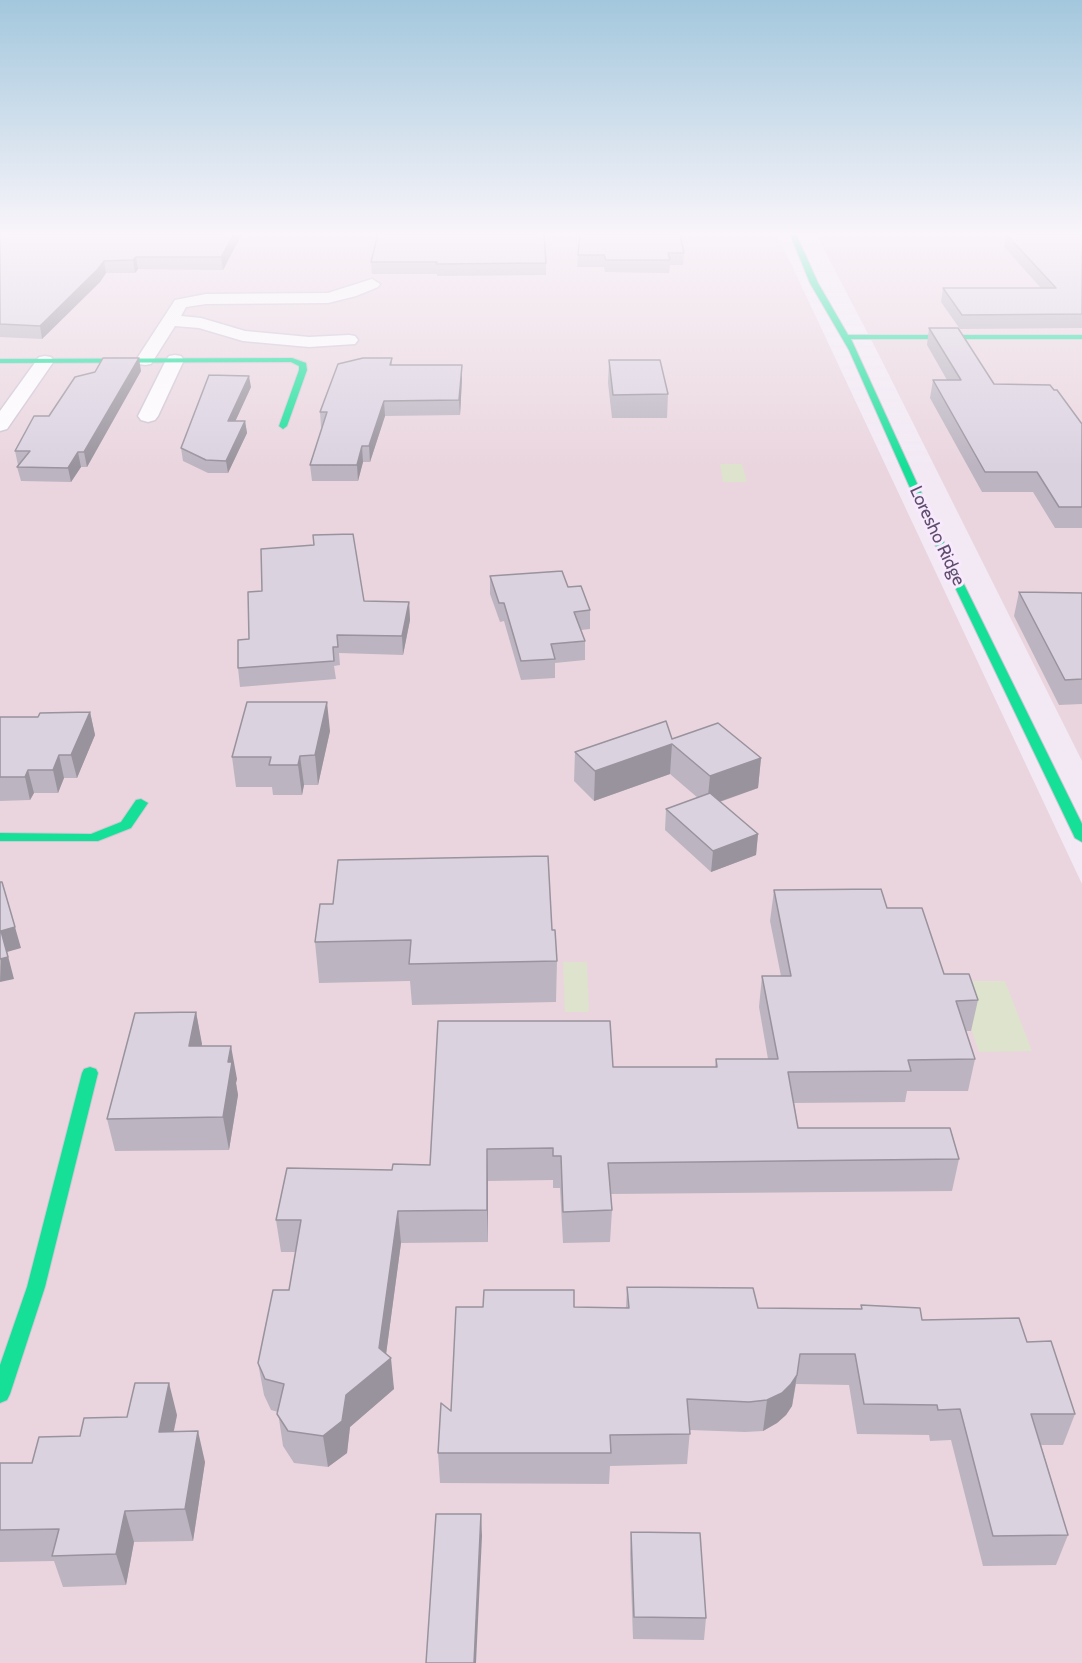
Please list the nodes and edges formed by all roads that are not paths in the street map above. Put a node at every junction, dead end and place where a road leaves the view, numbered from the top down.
1 (175, 312) edge
2 (830, 312) edge
3 (169, 320) junction
4 (844, 337) junction
5 (1082, 337) edge
6 (349, 340) dead end
7 (145, 360) junction
8 (175, 360) junction
9 (0, 361) edge
10 (45, 361) junction
11 (148, 416) dead end
12 (0, 425) edge
13 (283, 426) dead end
14 (141, 803) dead end
15 (0, 837) edge
16 (1082, 838) edge
17 (90, 1073) dead end
18 (0, 1394) edge

1 - 3 street
2 - 4 main road, Loresho Ridge
3 - 6 street
3 - 7 street
4 - 5 main road
4 - 16 main road, Loresho Ridge
7 - 8 main road
7 - 10 main road
8 - 11 street
8 - 13 main road
9 - 10 main road
10 - 12 street
14 - 15 main road
17 - 18 main road

